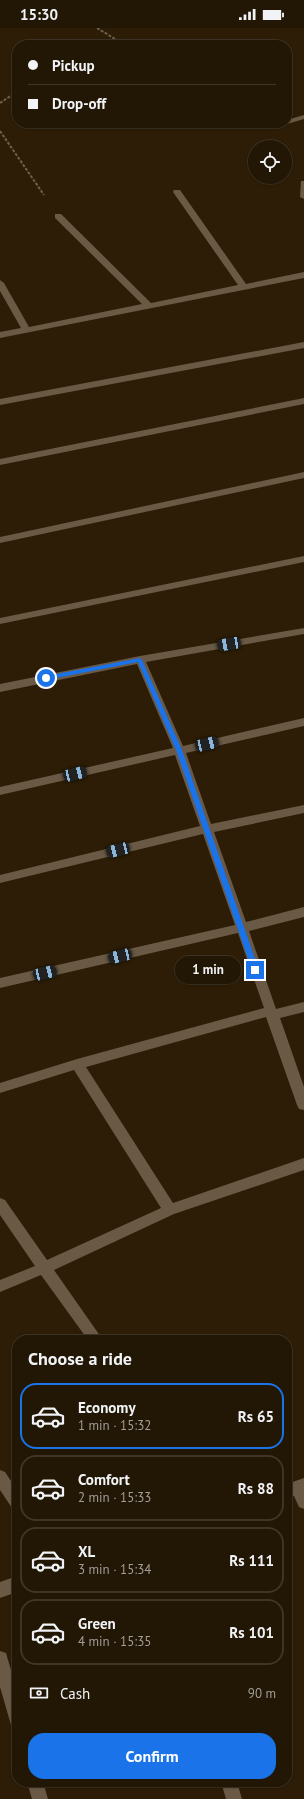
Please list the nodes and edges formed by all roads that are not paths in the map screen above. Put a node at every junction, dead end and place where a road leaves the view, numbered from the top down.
1 (304, 117) edge
2 (292, 121) edge
3 (304, 183) edge
4 (177, 192) dead end
5 (304, 197) edge
6 (58, 216) road end
7 (304, 275) edge
8 (0, 283) edge
9 (243, 286) junction
10 (150, 306) junction
11 (27, 330) junction
12 (0, 335) edge
13 (304, 345) edge
14 (304, 401) edge
15 (0, 402) edge
16 (0, 462) edge
17 (304, 475) edge
18 (0, 540) edge
19 (304, 559) edge
20 (0, 621) edge
21 (304, 630) edge
22 (140, 660) junction
23 (0, 688) edge
24 (304, 722) edge
25 (179, 750) junction
26 (0, 791) edge
27 (304, 809) edge
28 (206, 829) junction
29 (0, 879) edge
30 (304, 912) edge
31 (241, 928) junction
32 (0, 983) edge
33 (304, 1007) edge
34 (271, 1013) junction
35 (77, 1064) junction
36 (0, 1088) edge
37 (304, 1105) edge
38 (304, 1164) edge
39 (0, 1204) edge
40 (170, 1210) junction
41 (44, 1268) junction
42 (0, 1286) edge
43 (92, 1335) edge
44 (0, 1477) edge
45 (297, 1488) edge
46 (12, 1495) edge
47 (304, 1502) edge
48 (12, 1586) edge
49 (0, 1590) edge
50 (0, 1659) edge
51 (12, 1701) edge
52 (36, 1787) edge
53 (230, 1787) edge
54 (40, 1799) edge
55 (234, 1799) edge

1 - 2 street
3 - 5 street
4 - 9 street
6 - 10 street
7 - 9 street
8 - 11 street
9 - 10 street
10 - 11 street
11 - 12 street
13 - 15 street
14 - 16 street
17 - 18 street
19 - 20 street
21 - 22 street
22 - 23 street
22 - 25 street
24 - 25 street
25 - 26 street
25 - 28 street
27 - 28 street
28 - 29 street
28 - 31 street
30 - 31 street
31 - 32 street
31 - 34 street
33 - 34 street
34 - 35 street
34 - 37 street
35 - 36 street
35 - 40 street
38 - 40 street
39 - 41 street
40 - 41 street
41 - 42 street
41 - 43 street
44 - 46 street
45 - 47 street
48 - 49 street
50 - 51 street
52 - 54 street
53 - 55 street

